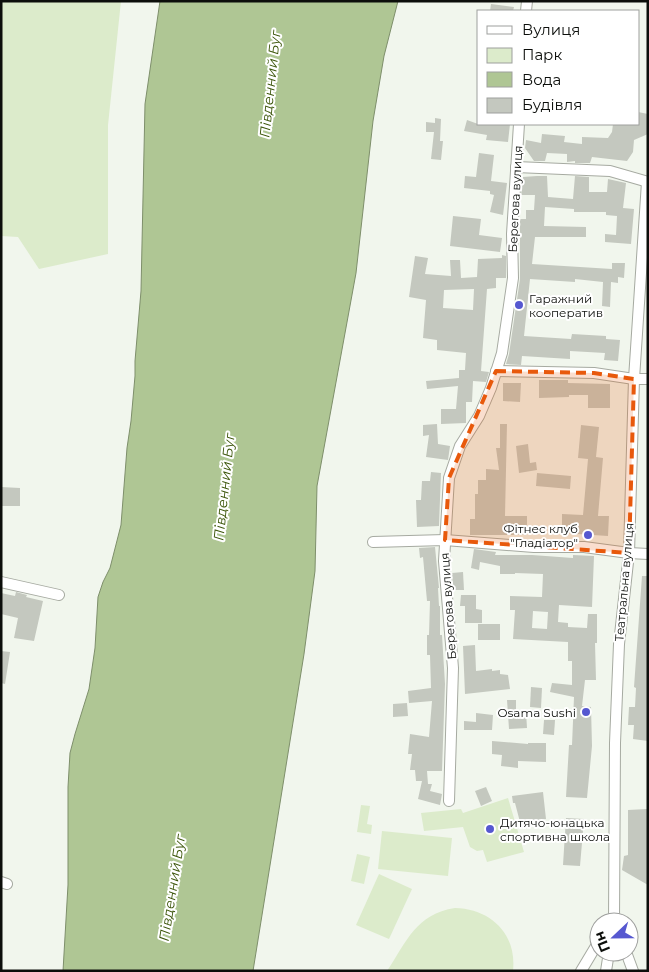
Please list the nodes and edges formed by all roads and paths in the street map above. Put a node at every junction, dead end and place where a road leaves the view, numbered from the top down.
1 (519, 125) edge
2 (516, 167) junction
3 (648, 182) edge
4 (496, 371) junction
5 (634, 379) junction
6 (648, 379) edge
7 (445, 540) junction
8 (373, 542) dead end
9 (629, 553) junction
10 (648, 554) edge
11 (1, 582) edge
12 (59, 595) dead end
13 (449, 801) dead end
14 (613, 903) junction
15 (610, 912) edge
16 (613, 912) edge
17 (589, 958) edge
18 (581, 971) edge

1 - 2 street, Берегова вулиця
2 - 3 street, Театральна вулиця
2 - 4 street, Берегова вулиця
3 - 5 street, Театральна вулиця
4 - 5 street
4 - 7 street, Берегова вулиця
5 - 6 street
5 - 9 street, Театральна вулиця
7 - 8 street
7 - 9 street
7 - 13 street, Берегова вулиця
9 - 10 street
9 - 14 street, Театральна вулиця
11 - 12 street
14 - 15 street
14 - 16 street, Театральна вулиця
17 - 18 street

